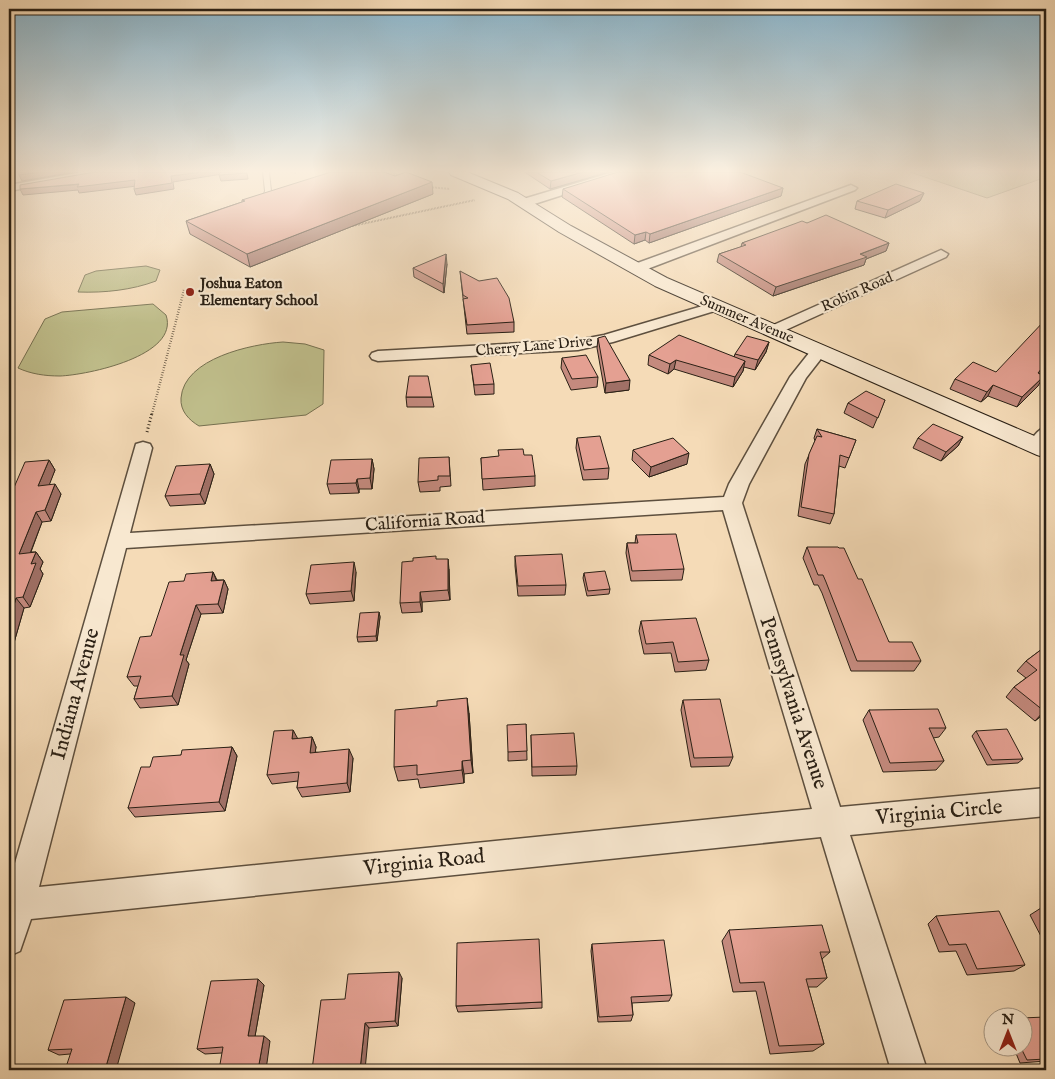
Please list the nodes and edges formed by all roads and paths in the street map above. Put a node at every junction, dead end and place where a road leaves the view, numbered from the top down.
1 (371, 222) edge
2 (555, 222) edge
3 (759, 222) edge
4 (349, 227) edge
5 (941, 254) dead end
6 (637, 268) junction
7 (184, 290) dead end
8 (716, 306) junction
9 (774, 330) junction
10 (819, 351) junction
11 (378, 356) dead end
12 (1043, 443) edge
13 (143, 448) joint
14 (732, 503) junction
15 (118, 541) junction
16 (1046, 802) edge
17 (831, 822) junction
18 (18, 905) junction
19 (9, 940) edge
20 (909, 1070) edge

1 - 4 path
2 - 6 street, Summer Avenue
3 - 6 street
5 - 9 street, Robin Road
6 - 8 street, Summer Avenue
7 - 13 path
8 - 9 street, Summer Avenue
8 - 11 street, Cherry Lane Drive
9 - 10 street, Summer Avenue
10 - 12 street, Summer Avenue
10 - 14 street
13 - 15 street, Indiana Avenue
14 - 15 street, California Road
14 - 17 street, Pennsylvania Avenue
15 - 18 street, Indiana Avenue
16 - 17 street, Virginia Circle
17 - 18 street, Virginia Road
17 - 20 street, Pennsylvania Avenue
18 - 19 street, Indiana Avenue

